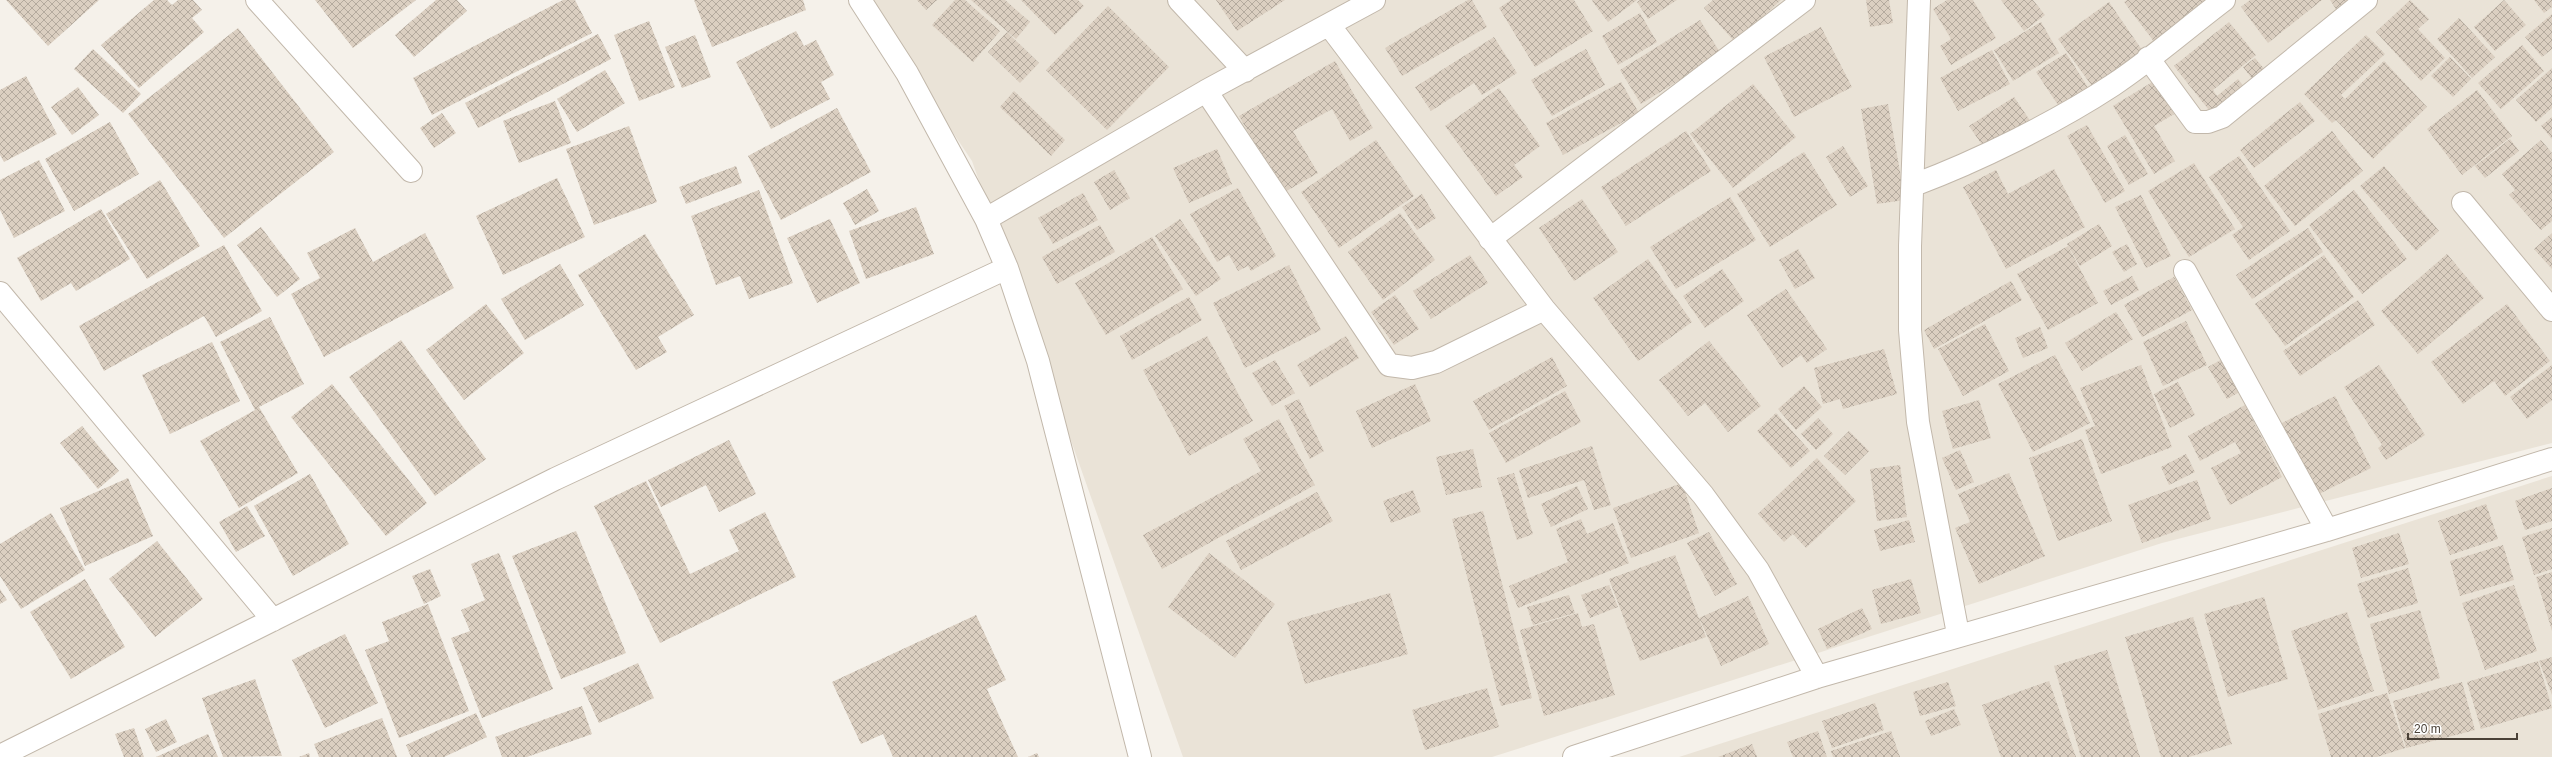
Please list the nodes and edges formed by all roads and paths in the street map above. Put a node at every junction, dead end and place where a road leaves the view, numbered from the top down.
1 (257, 0) edge
2 (860, 0) edge
3 (1179, 0) edge
4 (1374, 0) edge
5 (1804, 0) edge
6 (1919, 0) edge
7 (2224, 0) edge
8 (2366, 0) edge
9 (1329, 25) junction
10 (2148, 58) junction
11 (1245, 71) junction
12 (1206, 91) junction
13 (411, 171) dead end
14 (1914, 186) junction
15 (2463, 203) dead end
16 (986, 219) junction
17 (1490, 239) junction
18 (1007, 268) junction
19 (2185, 271) dead end
20 (0, 293) edge
21 (1544, 309) junction
22 (2552, 310) edge
23 (2552, 459) edge
24 (2328, 530) junction
25 (273, 620) junction
26 (1958, 634) junction
27 (1817, 677) junction
28 (1, 754) edge
29 (1140, 757) edge
30 (1574, 757) edge

1 - 13 street
2 - 16 street
3 - 11 street
4 - 9 street
5 - 17 street
6 - 14 street
7 - 10 street
8 - 10 street
9 - 11 street
9 - 17 street
10 - 14 street
11 - 12 street
12 - 16 street
12 - 21 street
14 - 26 street
15 - 22 street
16 - 18 street
17 - 21 street
18 - 25 street
18 - 29 street
19 - 24 street
20 - 25 street
21 - 27 street
23 - 24 street
24 - 26 street
25 - 28 street
26 - 27 street
27 - 30 street

